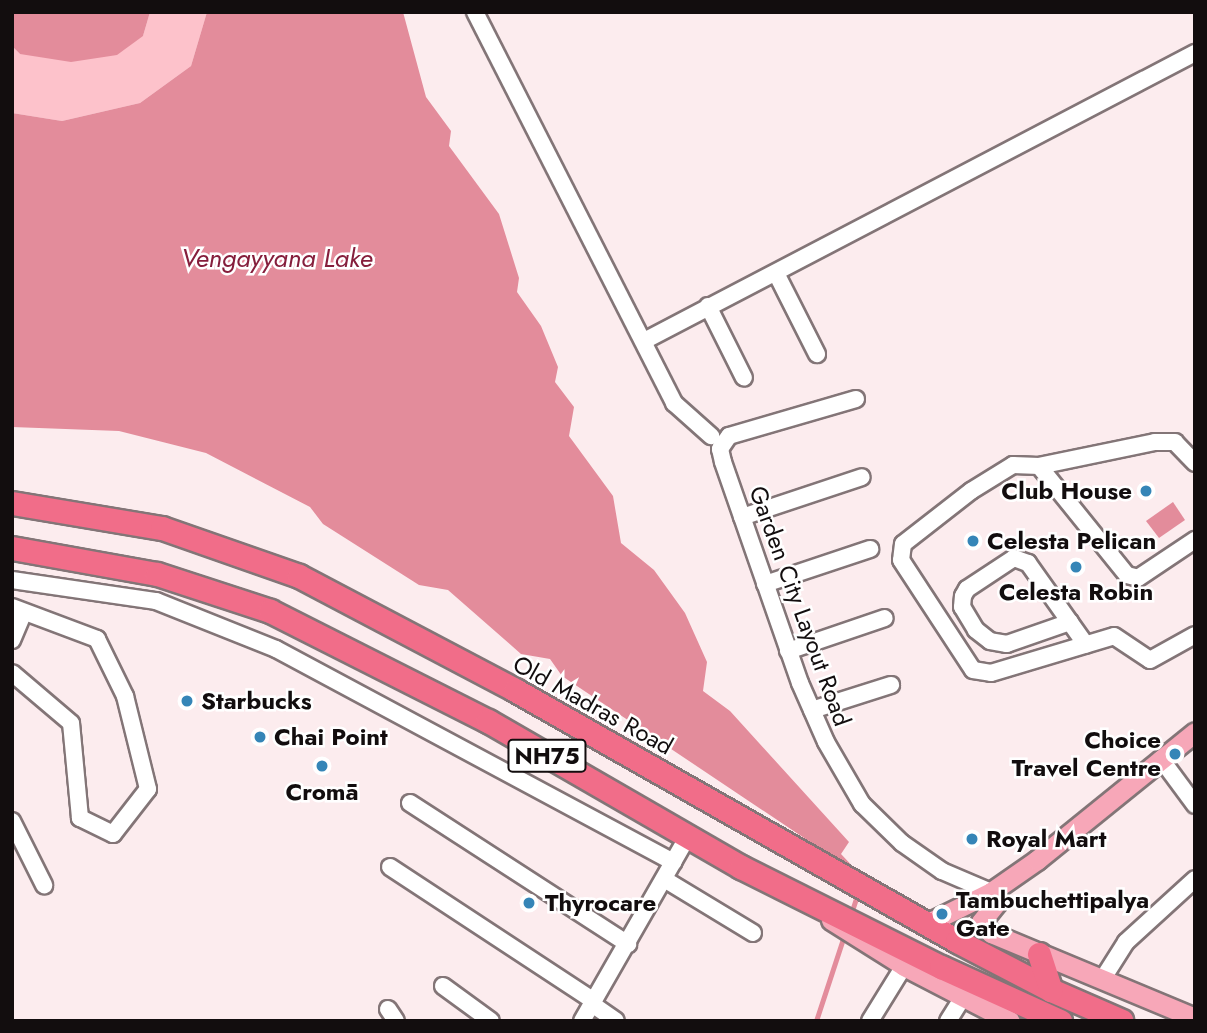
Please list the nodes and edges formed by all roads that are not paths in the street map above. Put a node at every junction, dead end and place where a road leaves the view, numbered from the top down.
1 (475, 12) edge
2 (1195, 53) edge
3 (776, 273) junction
4 (708, 306) junction
5 (644, 341) junction
6 (817, 355) dead end
7 (744, 378) dead end
8 (856, 399) dead end
9 (711, 436) dead end
10 (1195, 463) edge
11 (1040, 466) junction
12 (862, 477) dead end
13 (12, 503) edge
14 (742, 517) junction
15 (1195, 540) edge
16 (12, 548) edge
17 (870, 549) dead end
18 (12, 580) edge
19 (765, 584) junction
20 (18, 610) edge
21 (885, 618) dead end
22 (969, 618) junction
23 (1070, 622) junction
24 (949, 633) junction
25 (1195, 635) edge
26 (12, 640) edge
27 (1086, 645) junction
28 (788, 651) junction
29 (12, 673) edge
30 (891, 685) dead end
31 (812, 710) junction
32 (1195, 732) edge
33 (1161, 759) junction
34 (410, 803) dead end
35 (1195, 805) edge
36 (12, 821) edge
37 (687, 838) junction
38 (674, 862) junction
39 (390, 867) dead end
40 (664, 879) junction
41 (1195, 879) edge
42 (44, 885) dead end
43 (991, 892) junction
44 (814, 904) junction
45 (926, 924) junction
46 (753, 933) dead end
47 (628, 944) junction
48 (1039, 954) junction
49 (904, 966) junction
50 (1102, 980) junction
51 (443, 986) dead end
52 (1051, 990) junction
53 (962, 999) junction
54 (593, 1003) junction
55 (1195, 1018) edge
56 (491, 1021) edge
57 (582, 1021) edge
58 (616, 1021) edge
59 (870, 1021) edge
60 (948, 1021) edge
61 (1010, 1021) edge
62 (1060, 1021) edge
63 (1122, 1021) edge

1 - 5 street
2 - 3 street
3 - 4 street
3 - 6 street
4 - 5 street
4 - 7 street
5 - 9 street
8 - 14 street, Garden City Layout Road
10 - 11 street
11 - 15 street
11 - 24 street
12 - 14 street
13 - 45 highway, Old Madras Road / NH75
14 - 19 street, Garden City Layout Road
16 - 37 highway, NH75
17 - 19 street
18 - 38 street
19 - 28 street, Garden City Layout Road
20 - 26 street
20 - 29 street
21 - 28 street
22 - 23 street
22 - 23 street
22 - 24 street
23 - 27 street
24 - 27 street
25 - 27 street
28 - 31 street, Garden City Layout Road
30 - 31 street
31 - 43 street, Garden City Layout Road
32 - 33 main road
33 - 35 street
33 - 43 main road
34 - 47 street
36 - 42 street
37 - 38 street
37 - 44 highway, NH75
38 - 40 street
39 - 54 street
40 - 46 street
40 - 47 street
41 - 50 street
43 - 45 main road
43 - 48 main road
44 - 49 main road
44 - 62 highway, NH75
45 - 52 highway, Old Madras Road / NH75
47 - 54 street
48 - 50 main road
48 - 52 highway
49 - 53 main road
49 - 59 street
50 - 55 main road
51 - 56 street
52 - 63 highway, Old Madras Road / NH75
53 - 60 street
53 - 61 main road
54 - 57 street
54 - 58 street

